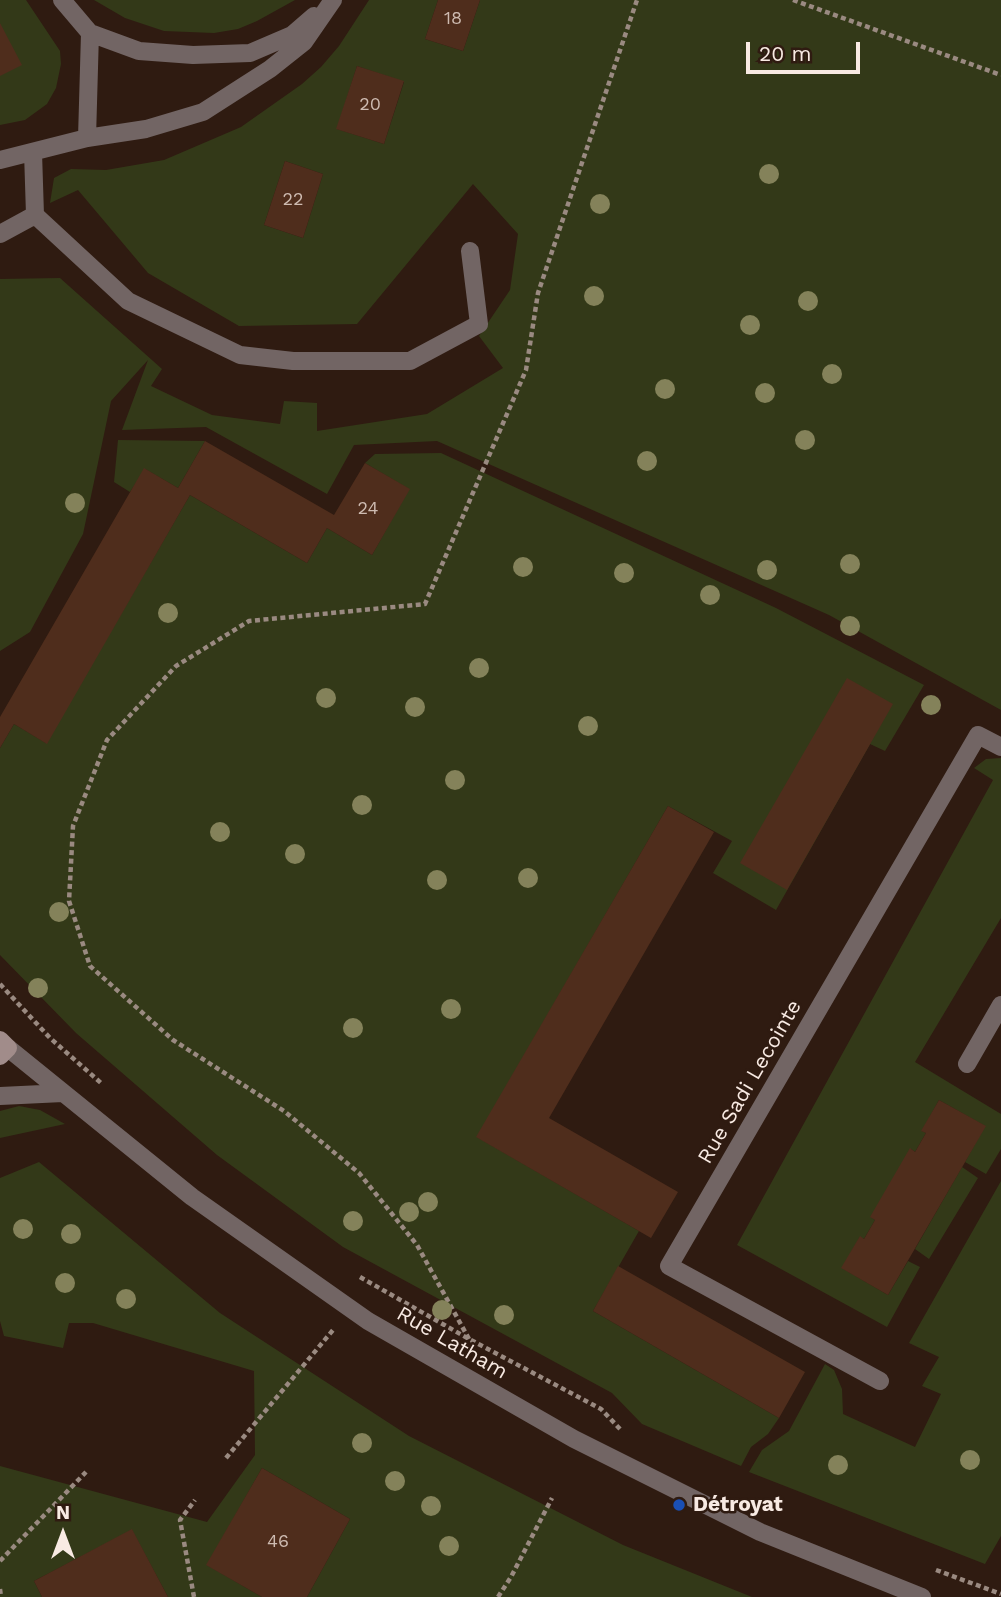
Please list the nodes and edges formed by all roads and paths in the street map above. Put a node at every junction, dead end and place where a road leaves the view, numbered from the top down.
1 (62, 0) edge
2 (333, 0) edge
3 (637, 0) edge
4 (793, 0) edge
5 (90, 33) junction
6 (1001, 75) edge
7 (87, 138) junction
8 (33, 152) junction
9 (0, 160) edge
10 (35, 215) junction
11 (0, 233) edge
12 (470, 251) dead end
13 (1001, 747) edge
14 (0, 984) edge
15 (1001, 1005) edge
16 (3, 1048) edge
17 (967, 1064) dead end
18 (108, 1089) dead end
19 (64, 1093) junction
20 (0, 1097) edge
21 (355, 1275) dead end
22 (351, 1308) junction
23 (469, 1339) junction
24 (880, 1381) dead end
25 (627, 1437) dead end
26 (226, 1458) dead end
27 (86, 1472) dead end
28 (552, 1498) dead end
29 (195, 1500) dead end
30 (0, 1561) edge
31 (924, 1566) dead end
32 (0, 1589) edge
33 (1001, 1594) edge
34 (1, 1597) edge
35 (194, 1597) edge
36 (498, 1597) edge
37 (922, 1597) edge

1 - 5 street
2 - 5 street
2 - 7 street
3 - 23 path
4 - 6 path
5 - 7 street
7 - 8 street
8 - 9 street
8 - 10 street
10 - 11 street
10 - 12 street
13 - 24 street, Rue Sadi Lecointe
14 - 18 path
15 - 17 street
16 - 19 street, Rue Latham
19 - 20 street
19 - 22 street, Rue Latham
21 - 23 path
22 - 26 path
22 - 37 street, Rue Latham
23 - 25 path
27 - 30 path
28 - 36 path
29 - 35 path
31 - 33 path
32 - 34 path

